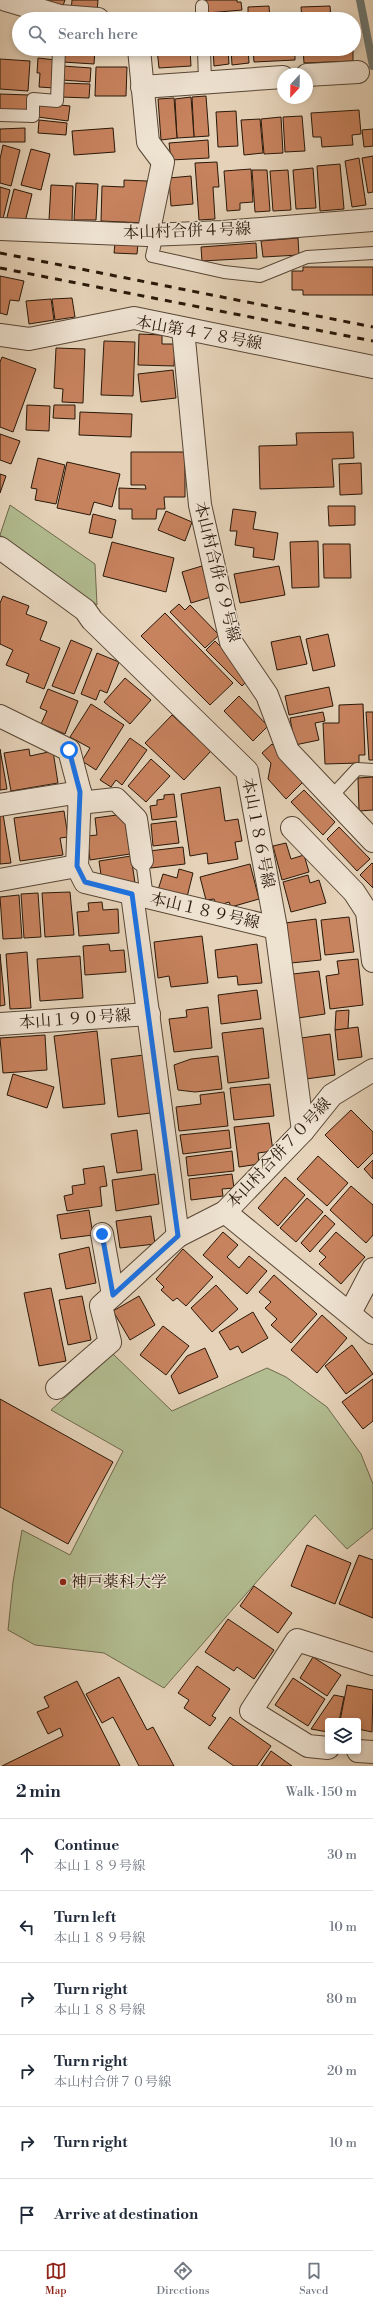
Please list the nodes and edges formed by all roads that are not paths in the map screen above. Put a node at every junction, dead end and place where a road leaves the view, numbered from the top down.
1 (6, 0) edge
2 (202, 6) dead end
3 (44, 12) edge
4 (202, 12) edge
5 (59, 56) edge
6 (140, 56) edge
7 (204, 56) edge
8 (358, 72) dead end
9 (313, 75) edge
10 (277, 77) edge
11 (205, 82) junction
12 (142, 87) junction
13 (0, 115) edge
14 (373, 220) edge
15 (0, 229) edge
16 (152, 234) junction
17 (373, 253) edge
18 (183, 329) junction
19 (0, 335) edge
20 (373, 367) edge
21 (0, 548) edge
22 (0, 716) edge
23 (373, 770) edge
24 (80, 797) junction
25 (331, 797) junction
26 (0, 805) edge
27 (292, 828) dead end
28 (373, 841) edge
29 (142, 860) joint
30 (77, 866) junction
31 (0, 880) edge
32 (140, 896) junction
33 (276, 928) junction
34 (373, 961) edge
35 (149, 1014) junction
36 (0, 1024) edge
37 (373, 1070) edge
38 (304, 1131) junction
39 (225, 1212) junction
40 (102, 1234) dead end
41 (178, 1236) junction
42 (373, 1269) edge
43 (113, 1295) junction
44 (350, 1313) junction
45 (373, 1333) edge
46 (57, 1388) dead end
47 (373, 1664) edge
48 (325, 1748) edge
49 (361, 1751) edge
50 (373, 1752) edge

1 - 3 street
2 - 4 lane
5 - 13 lane
6 - 12 street
7 - 11 lane
8 - 9 street
10 - 11 street
11 - 12 street
12 - 16 street
14 - 16 street, 本山村合併４号線
15 - 16 street, 本山村合併４号線
16 - 17 lane
18 - 19 street, 本山第４７８号線
18 - 20 street, 本山第４７８号線
18 - 25 street, 本山村合併６９号線
21 - 33 street, 本山１８６号線
22 - 24 street
23 - 25 lane
24 - 26 street
24 - 29 street
24 - 30 street
25 - 28 street, 本山村合併６９号線
27 - 34 street
29 - 32 lane
30 - 31 street
30 - 32 street, 本山１８９号線
32 - 33 street, 本山１８９号線
32 - 35 street
33 - 38 street, 本山１８６号線
35 - 36 street, 本山１９０号線
35 - 41 street
37 - 38 street, 本山村合併７０号線
38 - 39 street, 本山村合併７０号線
39 - 41 street, 本山村合併７０号線
39 - 44 street
40 - 43 street
41 - 43 street, 本山村合併７０号線
42 - 44 street
43 - 46 street, 本山村合併７０号線
44 - 45 street
47 - 48 street
49 - 50 street

